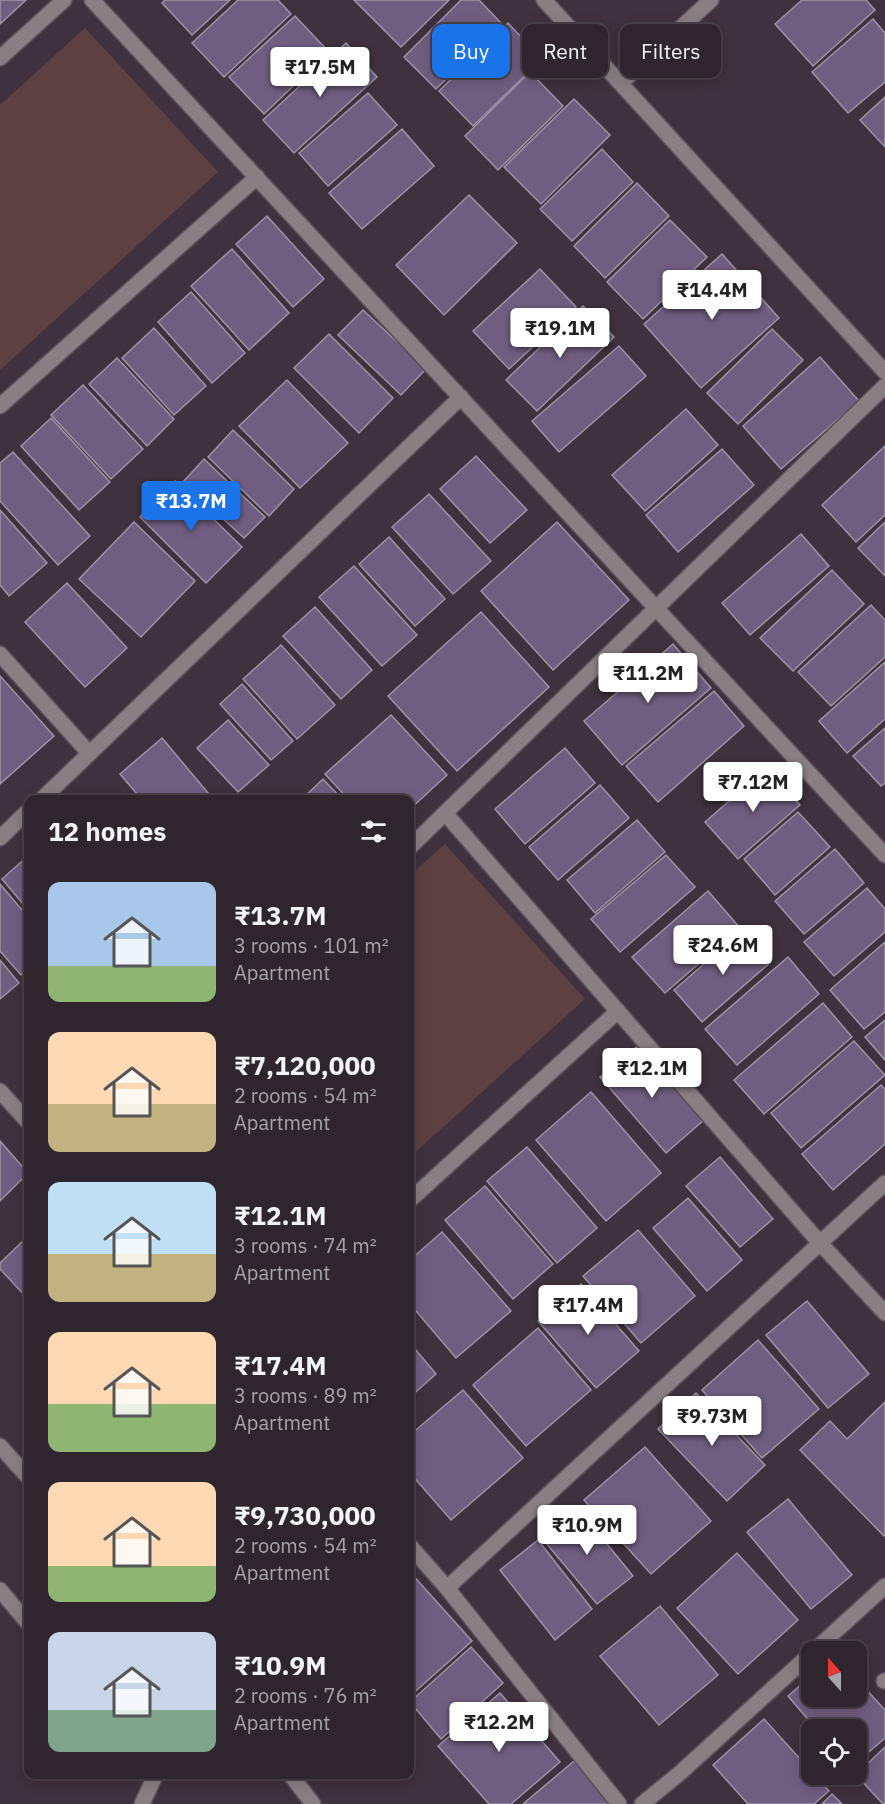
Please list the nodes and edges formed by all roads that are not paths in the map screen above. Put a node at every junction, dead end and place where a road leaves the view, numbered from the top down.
1 (64, 0) edge
2 (92, 0) edge
3 (544, 0) edge
4 (711, 0) edge
5 (0, 58) edge
6 (621, 84) junction
7 (257, 177) junction
8 (885, 372) edge
9 (885, 386) edge
10 (461, 397) junction
11 (0, 406) edge
12 (656, 608) junction
13 (0, 654) edge
14 (89, 753) junction
15 (46, 795) edge
16 (445, 813) junction
17 (24, 815) edge
18 (0, 838) edge
19 (414, 843) edge
20 (885, 855) edge
21 (618, 1011) junction
22 (0, 1091) edge
23 (24, 1118) edge
24 (885, 1183) edge
25 (414, 1196) edge
26 (819, 1242) junction
27 (885, 1313) edge
28 (0, 1446) edge
29 (24, 1473) edge
30 (414, 1551) edge
31 (885, 1586) edge
32 (447, 1588) junction
33 (0, 1590) edge
34 (24, 1618) edge
35 (154, 1779) edge
36 (294, 1779) edge
37 (142, 1804) edge
38 (313, 1804) edge
39 (619, 1804) edge
40 (642, 1804) edge

1 - 5 street
2 - 7 street
3 - 6 street
4 - 6 street
6 - 8 street
7 - 10 street
7 - 11 street
9 - 12 street
10 - 12 street
10 - 14 street
12 - 16 street
12 - 20 street
13 - 14 street
14 - 15 street
16 - 19 street
16 - 21 street
17 - 18 street
21 - 25 street
21 - 26 street
22 - 23 street
24 - 26 street
26 - 27 street
26 - 32 street
28 - 29 street
30 - 32 street
31 - 40 street
32 - 39 street
33 - 34 street
35 - 37 street
36 - 38 street

